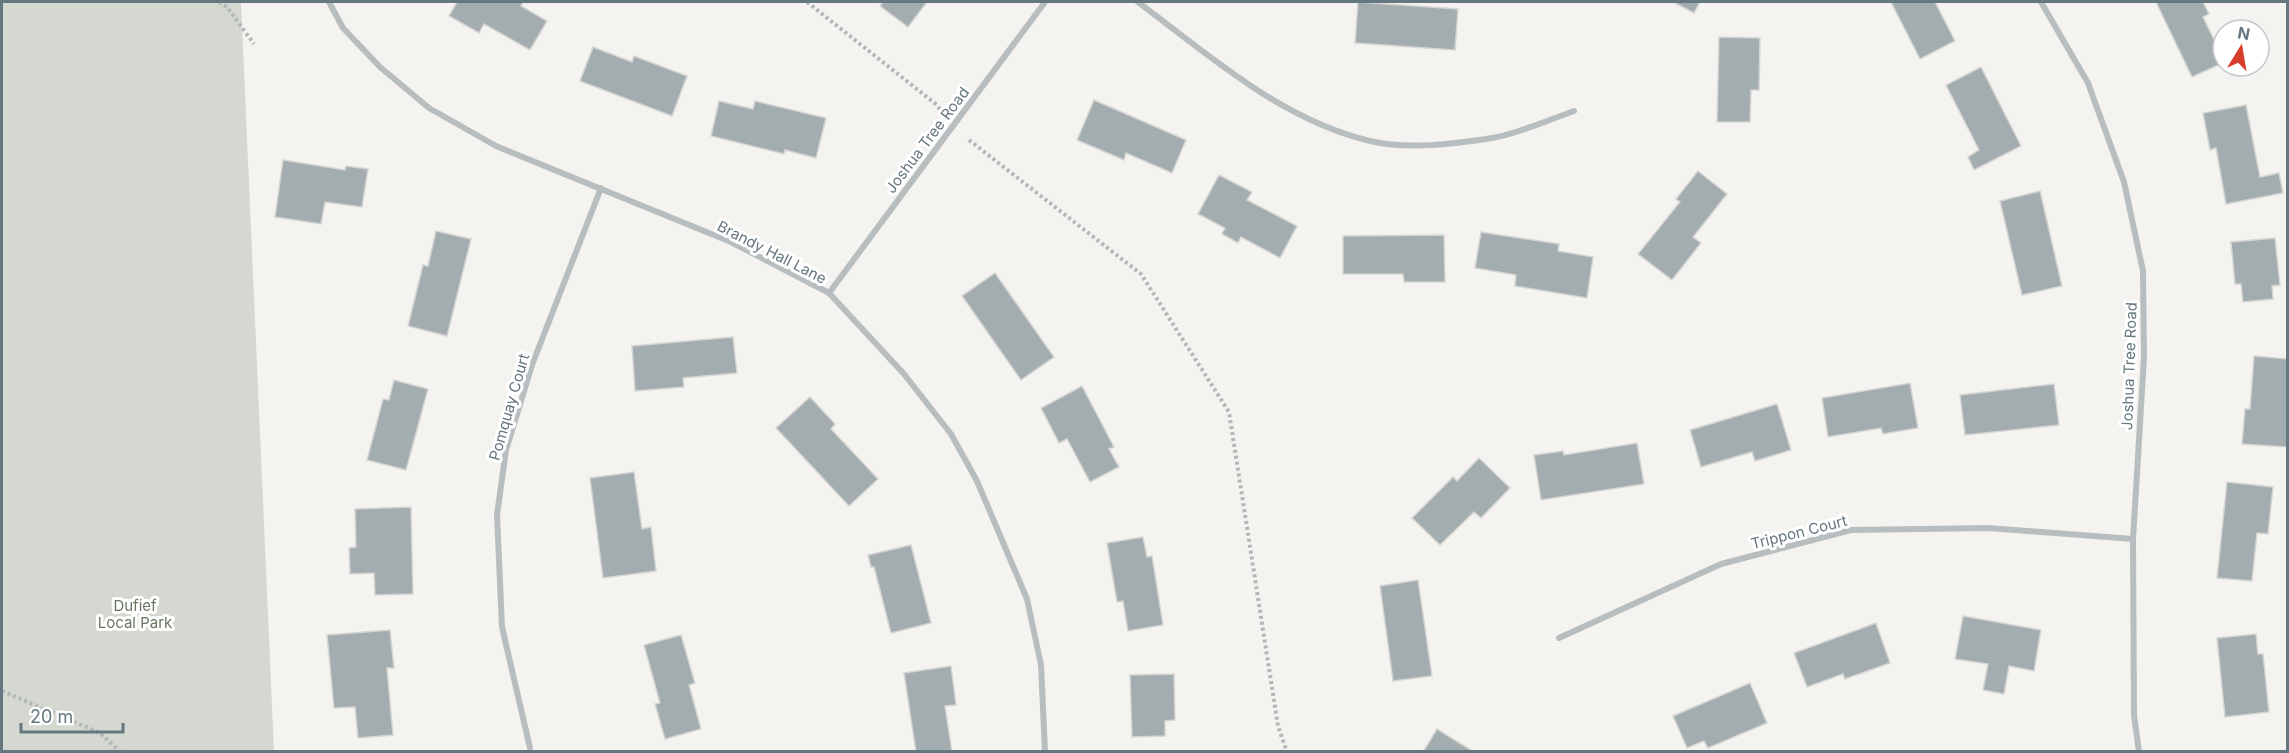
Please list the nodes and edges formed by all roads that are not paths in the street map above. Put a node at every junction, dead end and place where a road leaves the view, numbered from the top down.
1 (329, 2) edge
2 (1045, 2) edge
3 (1138, 2) edge
4 (2041, 2) edge
5 (1574, 111) dead end
6 (601, 188) junction
7 (828, 293) junction
8 (2133, 539) junction
9 (1559, 638) dead end
10 (530, 748) dead end
11 (1045, 752) edge
12 (2139, 752) edge

1 - 6 street, Brandy Hall Lane
2 - 7 street, Joshua Tree Road
3 - 5 street
4 - 8 street, Joshua Tree Road
6 - 7 street, Brandy Hall Lane
6 - 10 street, Pomquay Court
7 - 11 street, Brandy Hall Lane
8 - 9 street, Trippon Court
8 - 12 street, Joshua Tree Road

